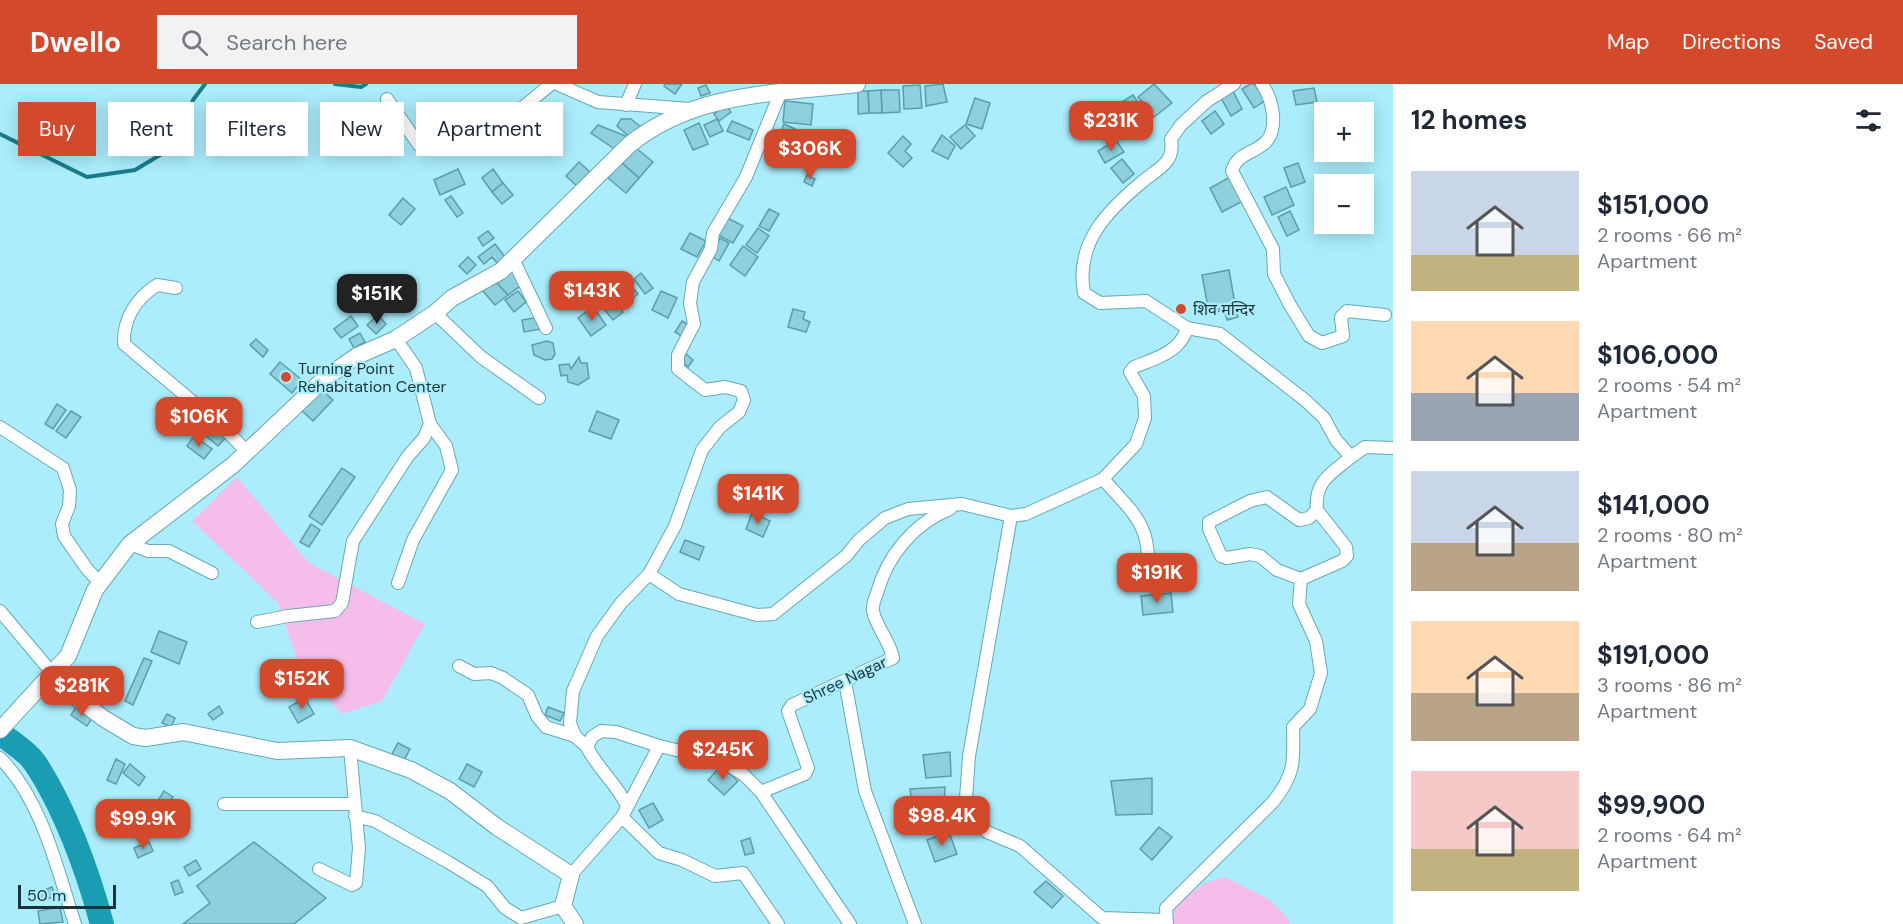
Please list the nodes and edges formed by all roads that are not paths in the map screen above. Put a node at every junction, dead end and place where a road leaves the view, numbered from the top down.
1 (551, 84) edge
2 (557, 84) edge
3 (635, 84) edge
4 (857, 84) edge
5 (1234, 84) edge
6 (1262, 84) edge
7 (781, 91) junction
8 (387, 99) dead end
9 (626, 105) junction
10 (694, 110) junction
11 (513, 259) junction
12 (176, 288) dead end
13 (435, 313) junction
14 (1384, 315) dead end
15 (546, 328) dead end
16 (1187, 328) junction
17 (396, 339) junction
18 (539, 398) dead end
19 (430, 424) junction
20 (0, 427) edge
21 (1393, 448) edge
22 (246, 452) junction
23 (1351, 457) junction
24 (1103, 479) junction
25 (962, 504) junction
26 (1317, 510) junction
27 (1011, 516) junction
28 (129, 544) junction
29 (212, 573) dead end
30 (648, 573) junction
31 (1147, 577) dead end
32 (1301, 579) junction
33 (99, 582) junction
34 (398, 583) dead end
35 (0, 611) edge
36 (257, 622) dead end
37 (459, 666) dead end
38 (53, 674) junction
39 (845, 681) junction
40 (0, 730) edge
41 (575, 736) junction
42 (659, 746) junction
43 (587, 747) junction
44 (350, 748) junction
45 (0, 758) edge
46 (761, 792) junction
47 (224, 804) dead end
48 (626, 804) junction
49 (355, 810) junction
50 (621, 817) junction
51 (319, 869) dead end
52 (571, 875) junction
53 (562, 906) junction
54 (1166, 922) edge
55 (75, 924) edge
56 (574, 924) edge
57 (778, 924) edge
58 (850, 924) edge
59 (915, 924) edge

1 - 8 street
2 - 9 street
3 - 9 street
4 - 7 street
5 - 16 street
6 - 14 street
7 - 10 street
7 - 30 street
9 - 10 street
10 - 11 street
11 - 13 street
11 - 15 street
12 - 22 street
13 - 17 street
13 - 18 street
16 - 23 street
16 - 24 street
17 - 19 street
17 - 22 street
19 - 34 street
19 - 36 street
20 - 33 street
21 - 23 street
22 - 28 street
23 - 26 street
24 - 27 street
24 - 31 street
25 - 27 street
25 - 30 street
25 - 39 street, Shree Nagar
26 - 32 street
26 - 32 street
27 - 54 street
28 - 29 street
28 - 33 street
30 - 41 street
32 - 54 street
33 - 38 street
35 - 38 street
37 - 41 street
38 - 40 street
38 - 44 street
39 - 46 street, Shree Nagar
39 - 59 street
41 - 43 street
42 - 43 street
42 - 46 street
42 - 48 street
43 - 48 street
44 - 49 street
44 - 52 street
45 - 55 street
46 - 58 street
47 - 49 street
48 - 50 street
49 - 51 street
49 - 53 street
50 - 52 street
50 - 57 street
52 - 53 street
53 - 56 street

